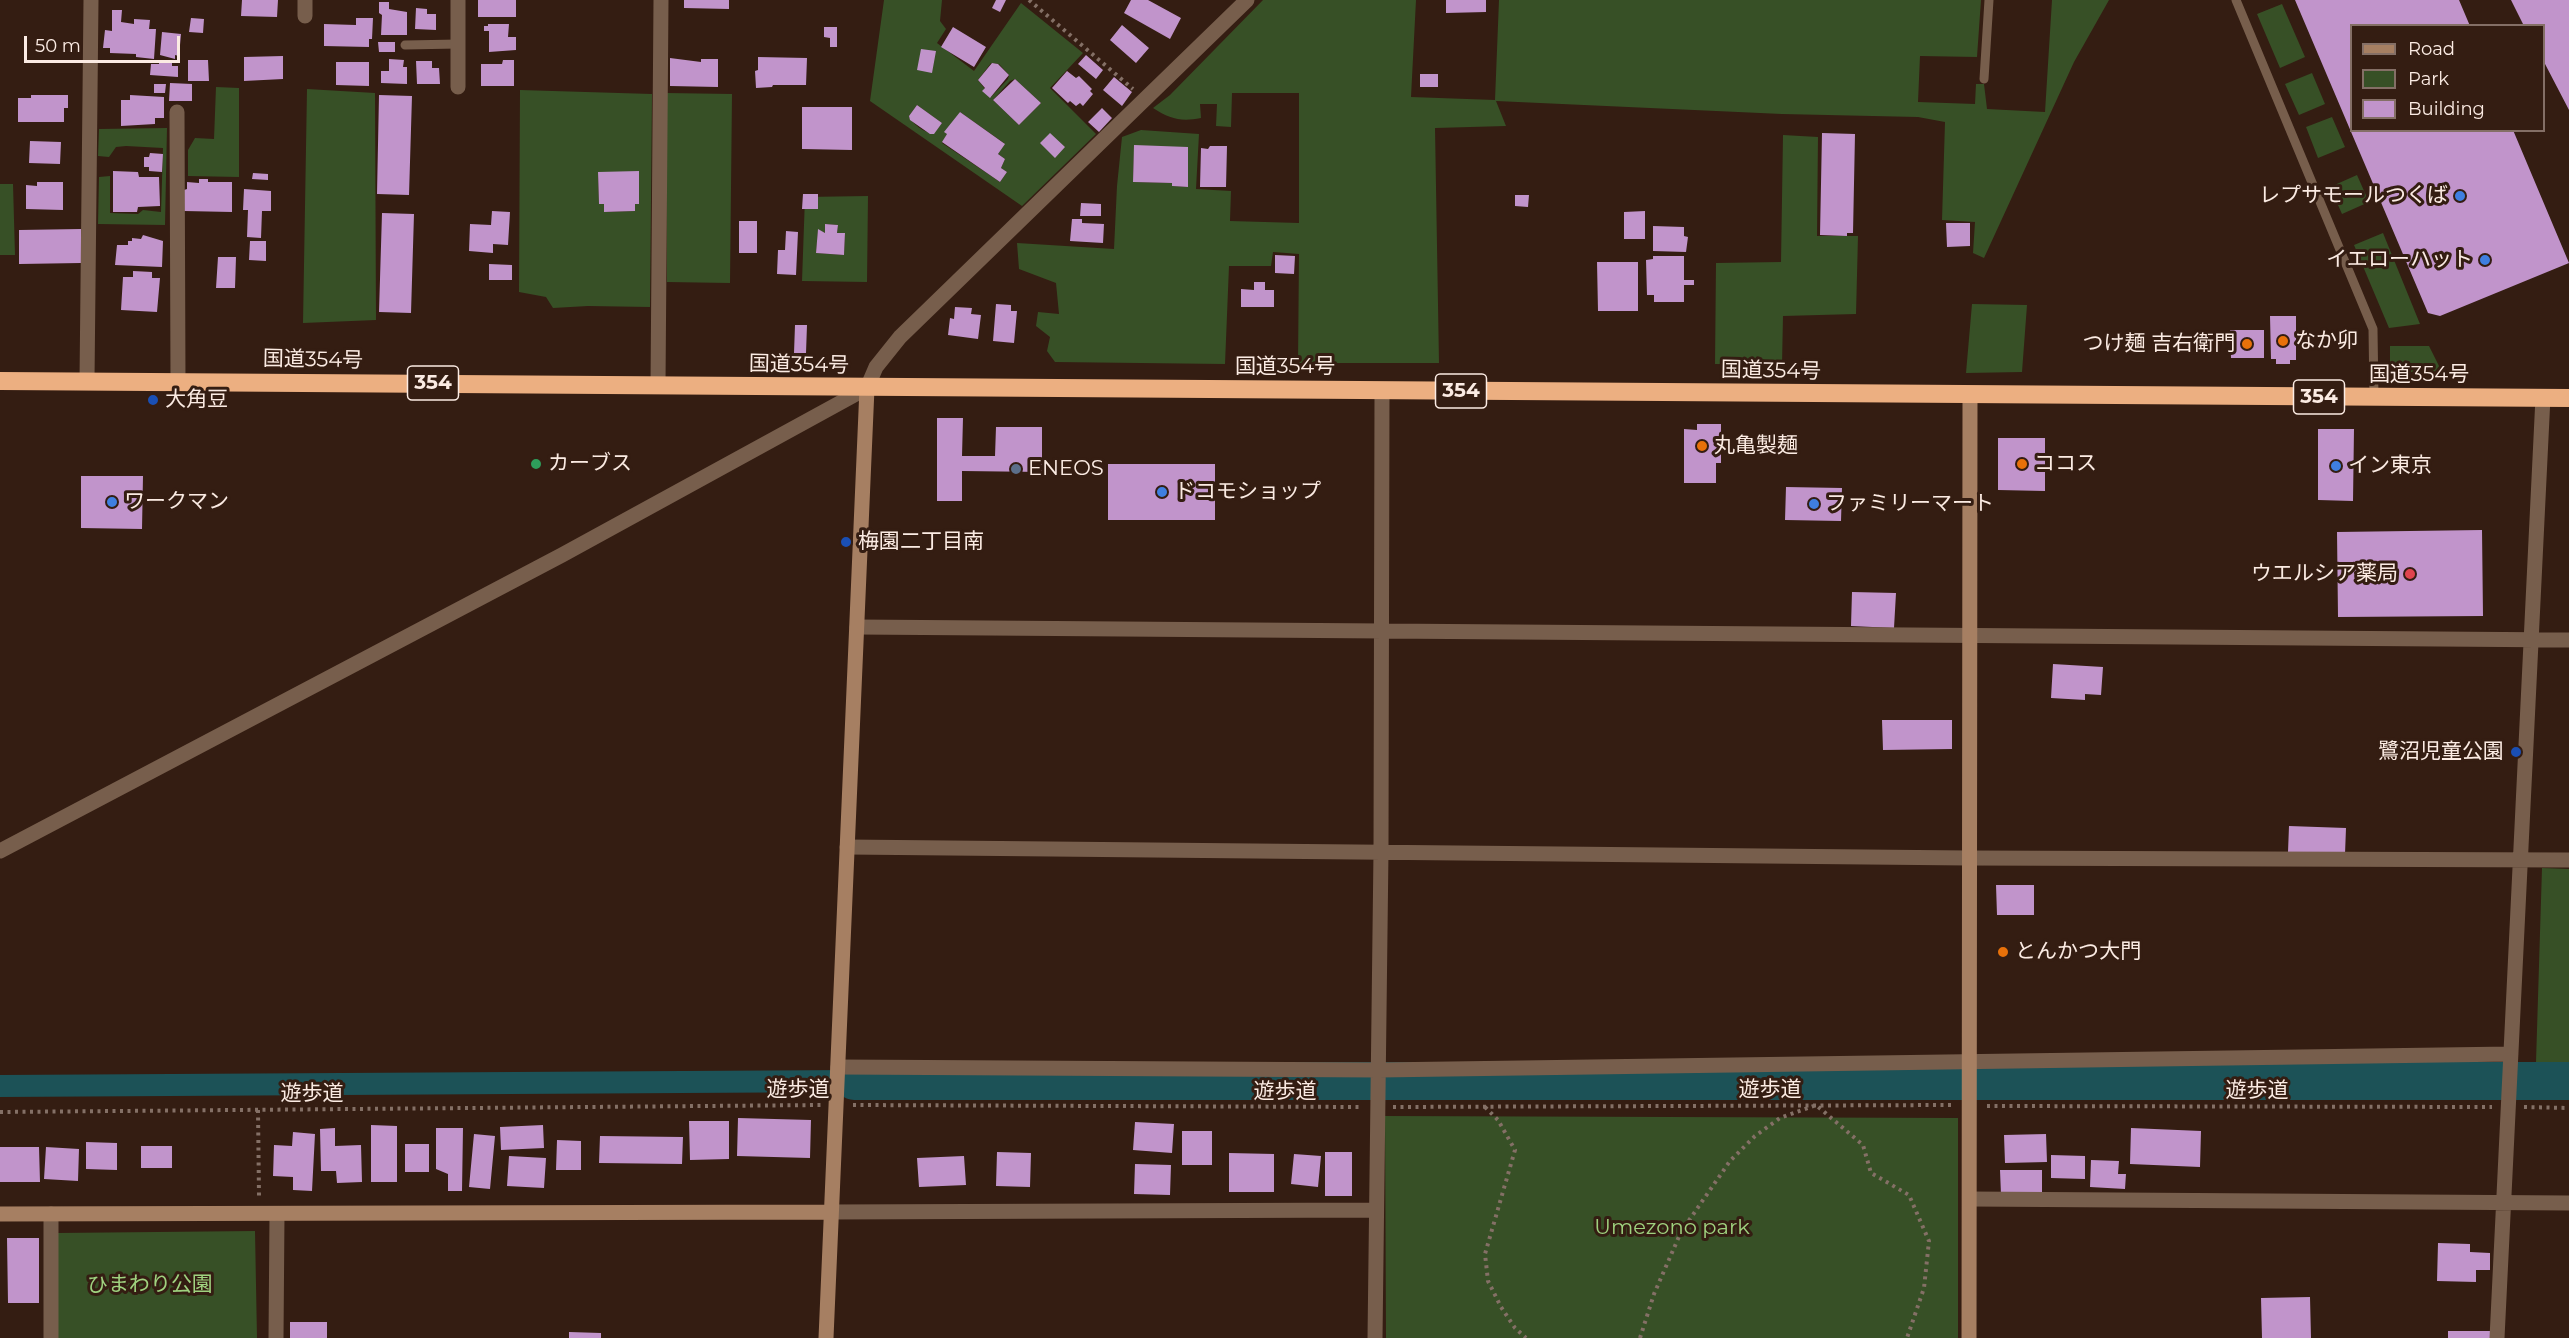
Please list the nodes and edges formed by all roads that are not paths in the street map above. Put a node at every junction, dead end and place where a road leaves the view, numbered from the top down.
1 (92, 0) edge
2 (458, 0) edge
3 (661, 0) edge
4 (1247, 0) edge
5 (1989, 0) edge
6 (2236, 0) edge
7 (458, 44) junction
8 (405, 45) dead end
9 (1984, 79) dead end
10 (458, 87) dead end
11 (177, 112) dead end
12 (0, 381) edge
13 (87, 381) junction
14 (178, 381) junction
15 (658, 385) junction
16 (867, 388) junction
17 (1382, 390) junction
18 (1970, 395) junction
19 (2374, 397) junction
20 (2544, 398) junction
21 (2569, 398) edge
22 (857, 627) junction
23 (1380, 630) junction
24 (1969, 635) junction
25 (2531, 639) junction
26 (2569, 640) edge
27 (847, 847) junction
28 (0, 851) edge
29 (1381, 851) junction
30 (1968, 858) junction
31 (2520, 859) junction
32 (2569, 860) edge
33 (2511, 1055) junction
34 (1968, 1061) junction
35 (838, 1070) junction
36 (1378, 1071) junction
37 (1970, 1199) junction
38 (2504, 1202) junction
39 (2569, 1203) edge
40 (1376, 1210) junction
41 (831, 1212) junction
42 (0, 1214) edge
43 (51, 1214) junction
44 (277, 1215) junction
45 (51, 1338) edge
46 (276, 1338) edge
47 (826, 1338) edge
48 (1375, 1338) edge
49 (1969, 1338) edge
50 (2497, 1338) edge

1 - 13 street
2 - 7 street
3 - 15 street
4 - 16 street
5 - 9 lane
6 - 19 lane
7 - 8 lane
7 - 10 street
11 - 14 street
12 - 13 highway, 国道354号 / 354
13 - 14 highway, 国道354号 / 354
14 - 15 highway, 国道354号 / 354
15 - 16 highway, 国道354号 / 354
16 - 17 highway, 国道354号 / 354
16 - 22 street
16 - 28 street
17 - 18 highway, 国道354号 / 354
17 - 23 street
18 - 19 highway, 国道354号 / 354
18 - 24 street
19 - 20 highway, 国道354号 / 354
20 - 21 highway, 国道354号 / 354
20 - 25 street
22 - 23 street
22 - 27 street
23 - 24 street
23 - 29 street
24 - 25 street
24 - 30 street
25 - 26 street
25 - 31 street
27 - 29 street
27 - 35 street
29 - 30 street
29 - 36 street
30 - 31 street
30 - 34 street
31 - 32 street
31 - 33 street
33 - 34 street
33 - 38 street
34 - 36 street
34 - 37 street
35 - 36 street
35 - 41 street
36 - 40 street
37 - 38 street
37 - 49 street
38 - 39 street
38 - 50 street
40 - 41 street
40 - 48 street
41 - 44 street
41 - 47 street
42 - 43 street
43 - 44 street
43 - 45 street
44 - 46 street

